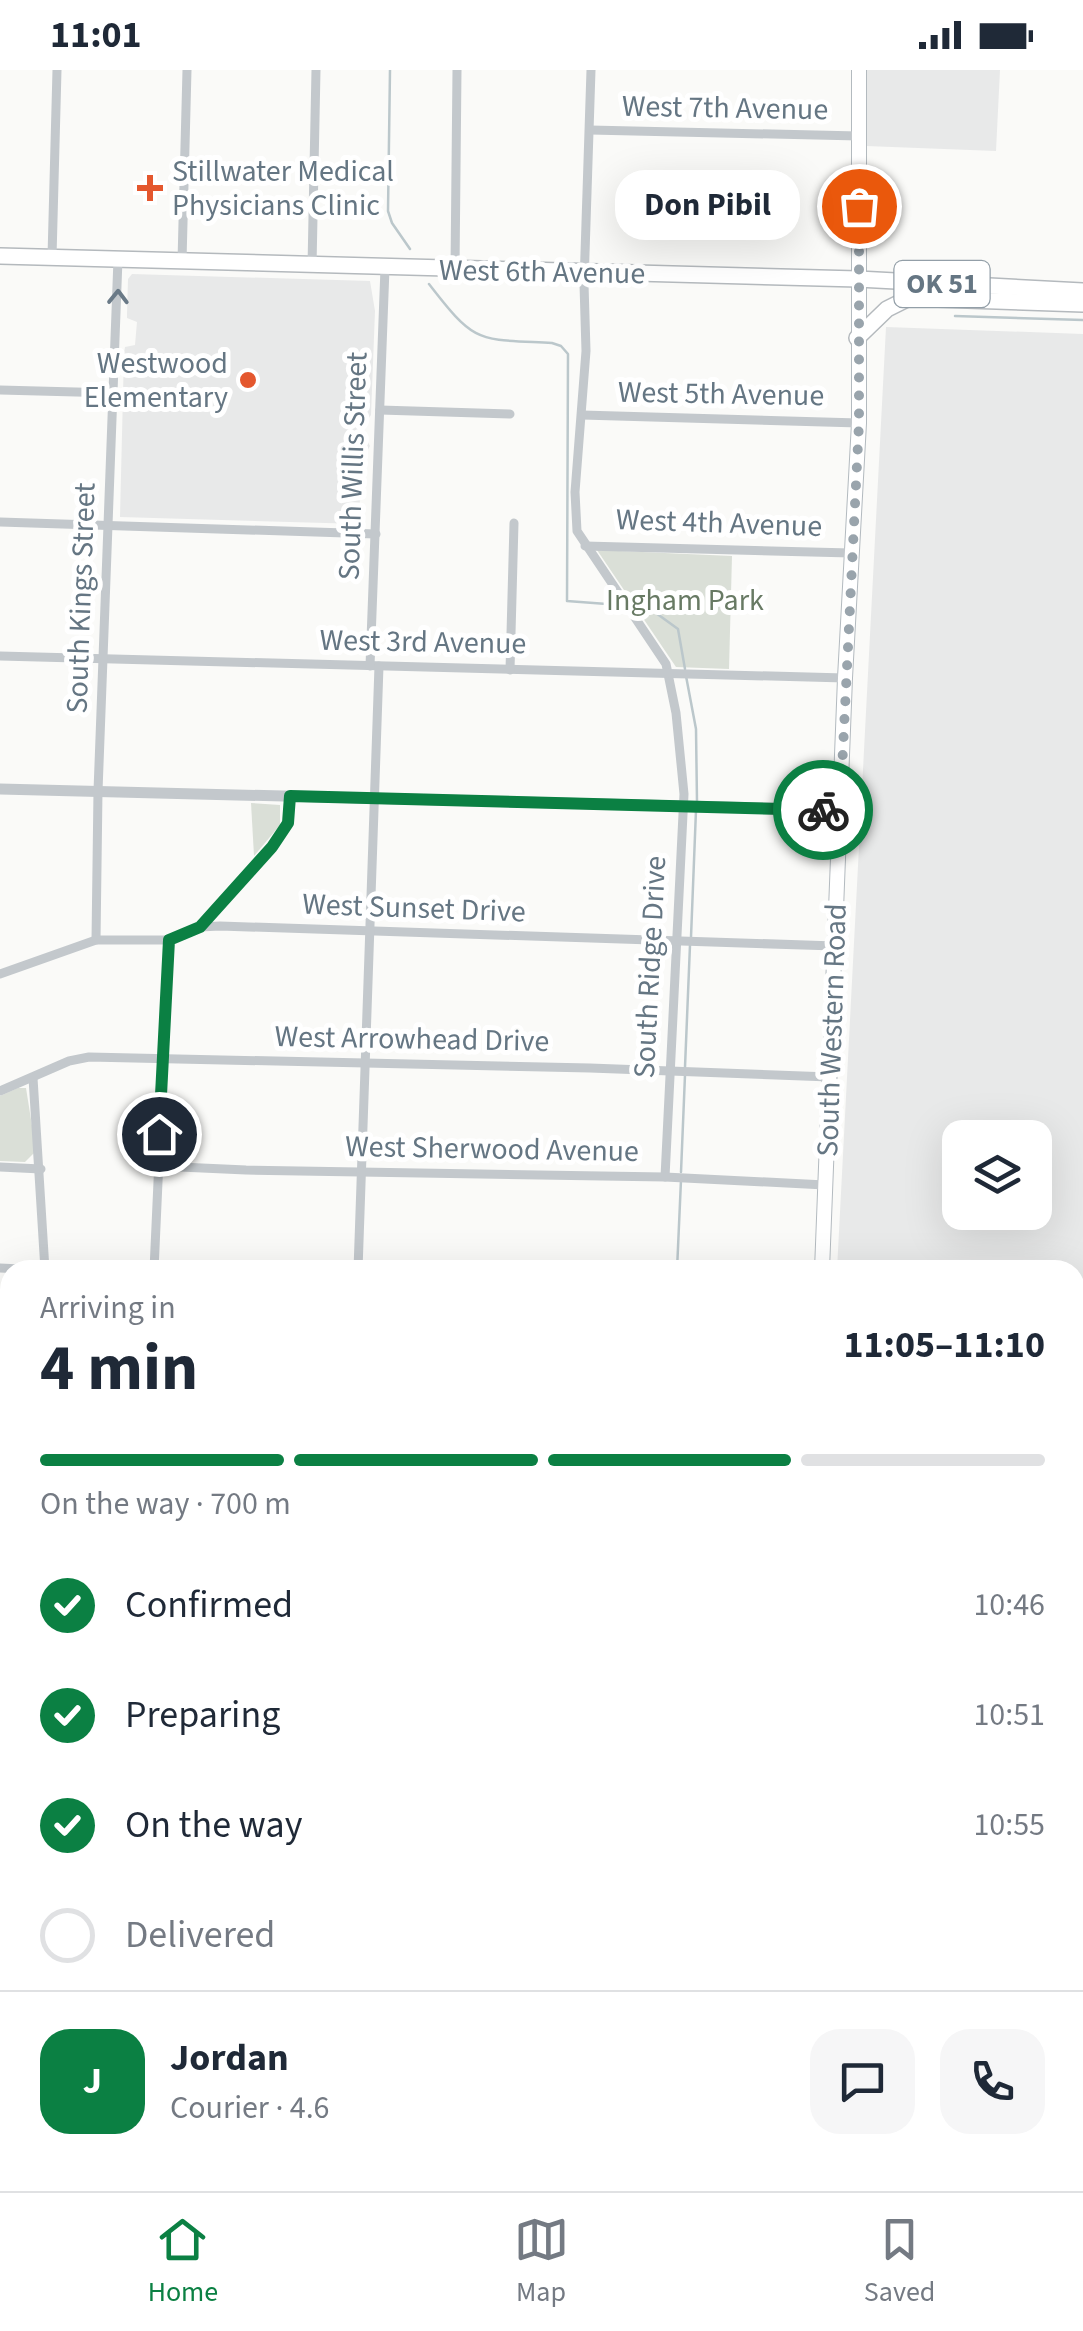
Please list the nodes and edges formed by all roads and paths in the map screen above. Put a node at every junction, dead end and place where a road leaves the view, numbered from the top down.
1 (57, 70) edge
2 (188, 70) edge
3 (316, 70) edge
4 (456, 70) edge
5 (592, 70) edge
6 (859, 70) edge
7 (590, 130) junction
8 (859, 136) junction
9 (859, 206) joint
10 (859, 234) joint
11 (0, 256) edge
12 (52, 257) junction
13 (118, 259) junction
14 (182, 261) junction
15 (312, 266) junction
16 (384, 268) junction
17 (455, 269) junction
18 (585, 272) junction
19 (858, 279) junction
20 (1083, 292) edge
21 (1083, 304) edge
22 (857, 338) junction
23 (0, 390) edge
24 (114, 393) junction
25 (380, 410) junction
26 (510, 414) dead end
27 (582, 415) junction
28 (859, 423) junction
29 (0, 522) edge
30 (514, 523) dead end
31 (109, 526) junction
32 (376, 534) junction
33 (585, 546) junction
34 (851, 553) junction
35 (0, 656) edge
36 (104, 658) junction
37 (374, 666) junction
38 (510, 670) junction
39 (670, 673) junction
40 (845, 678) junction
41 (0, 789) edge
42 (98, 791) junction
43 (290, 796) junction
44 (374, 798) junction
45 (692, 806) junction
46 (840, 810) junction
47 (200, 927) junction
48 (371, 932) junction
49 (96, 940) junction
50 (169, 940) junction
51 (674, 941) junction
52 (835, 946) junction
53 (0, 974) edge
54 (163, 1059) junction
55 (367, 1064) junction
56 (669, 1071) junction
57 (830, 1077) junction
58 (33, 1078) junction
59 (0, 1092) edge
60 (158, 1166) junction
61 (0, 1167) edge
62 (41, 1169) junction
63 (362, 1172) junction
64 (676, 1178) junction
65 (826, 1185) junction
66 (43, 1260) edge
67 (154, 1260) edge
68 (358, 1260) edge
69 (822, 1260) edge

1 - 12 street
2 - 14 street
3 - 15 street
4 - 17 street
5 - 7 street, South Ridge Drive
6 - 8 main road, South Western Road
7 - 8 street, West 7th Avenue
7 - 18 street, South Ridge Drive
8 - 9 main road, South Western Road
9 - 10 street, South Western Road
10 - 19 main road, South Western Road
11 - 12 highway, West 6th Avenue / OK 51
12 - 13 highway, West 6th Avenue / OK 51
13 - 14 highway, West 6th Avenue / OK 51
24 -> 13 street, South Kings Street
14 - 15 highway, West 6th Avenue / OK 51
15 - 16 highway, West 6th Avenue / OK 51
16 - 17 highway, West 6th Avenue / OK 51
16 - 25 street, South Willis Street
17 - 18 highway, West 6th Avenue / OK 51
18 - 19 highway, West 6th Avenue / OK 51
18 - 27 street, South Ridge Drive
19 - 20 highway, West 6th Avenue / OK 51
19 - 22 main road, South Western Road
21 - 22 highway
22 - 28 main road, South Western Road
23 - 24 street
24 - 31 street, South Kings Street
25 - 26 street
25 - 32 street, South Willis Street
27 - 28 street, West 5th Avenue
27 - 33 street, South Ridge Drive
28 - 34 main road, South Western Road
29 - 31 street
30 - 38 street
31 - 32 street
31 - 36 street, South Kings Street
32 - 37 street, South Willis Street
33 - 34 street, West 4th Avenue
33 - 39 street, South Ridge Drive
34 - 40 main road, South Western Road
35 - 36 street, West 3rd Avenue
36 - 37 street, West 3rd Avenue
36 - 42 street, South Kings Street
37 - 38 street, West 3rd Avenue
37 - 44 street, South Willis Street
38 - 39 street, West 3rd Avenue
39 - 40 street, West 3rd Avenue
39 - 45 street, South Ridge Drive
40 - 46 main road, South Western Road
41 - 42 street
42 - 43 street
42 - 49 street, South Kings Street
43 - 44 street
43 - 47 street
44 - 45 street
44 - 48 street, South Willis Street
45 - 46 street
45 - 51 street, South Ridge Drive
46 - 52 main road, South Western Road
47 - 48 street, West Sunset Drive
47 - 50 street, West Sunset Drive
48 - 51 street, West Sunset Drive
48 - 55 street, South Willis Street
49 - 50 street, West Sunset Drive
49 - 53 street, West Sunset Drive
50 - 54 street
51 - 52 street, West Sunset Drive
51 - 56 street, South Ridge Drive
52 - 57 main road, South Western Road
54 - 55 street, West Arrowhead Drive
54 - 58 street, West Arrowhead Drive
54 - 60 street
55 - 56 street, West Arrowhead Drive
55 - 63 street, South Willis Street
56 - 57 street, West Arrowhead Drive
56 - 64 street, South Ridge Drive
57 - 65 main road, South Western Road
58 - 59 street, West Arrowhead Drive
58 - 62 street
60 - 63 street, West Sherwood Avenue
60 - 67 street
61 - 62 street
62 - 66 street
63 - 64 street, West Sherwood Avenue
63 - 68 street, South Willis Street
64 - 65 street, West Sherwood Avenue
65 - 69 main road, South Western Road

